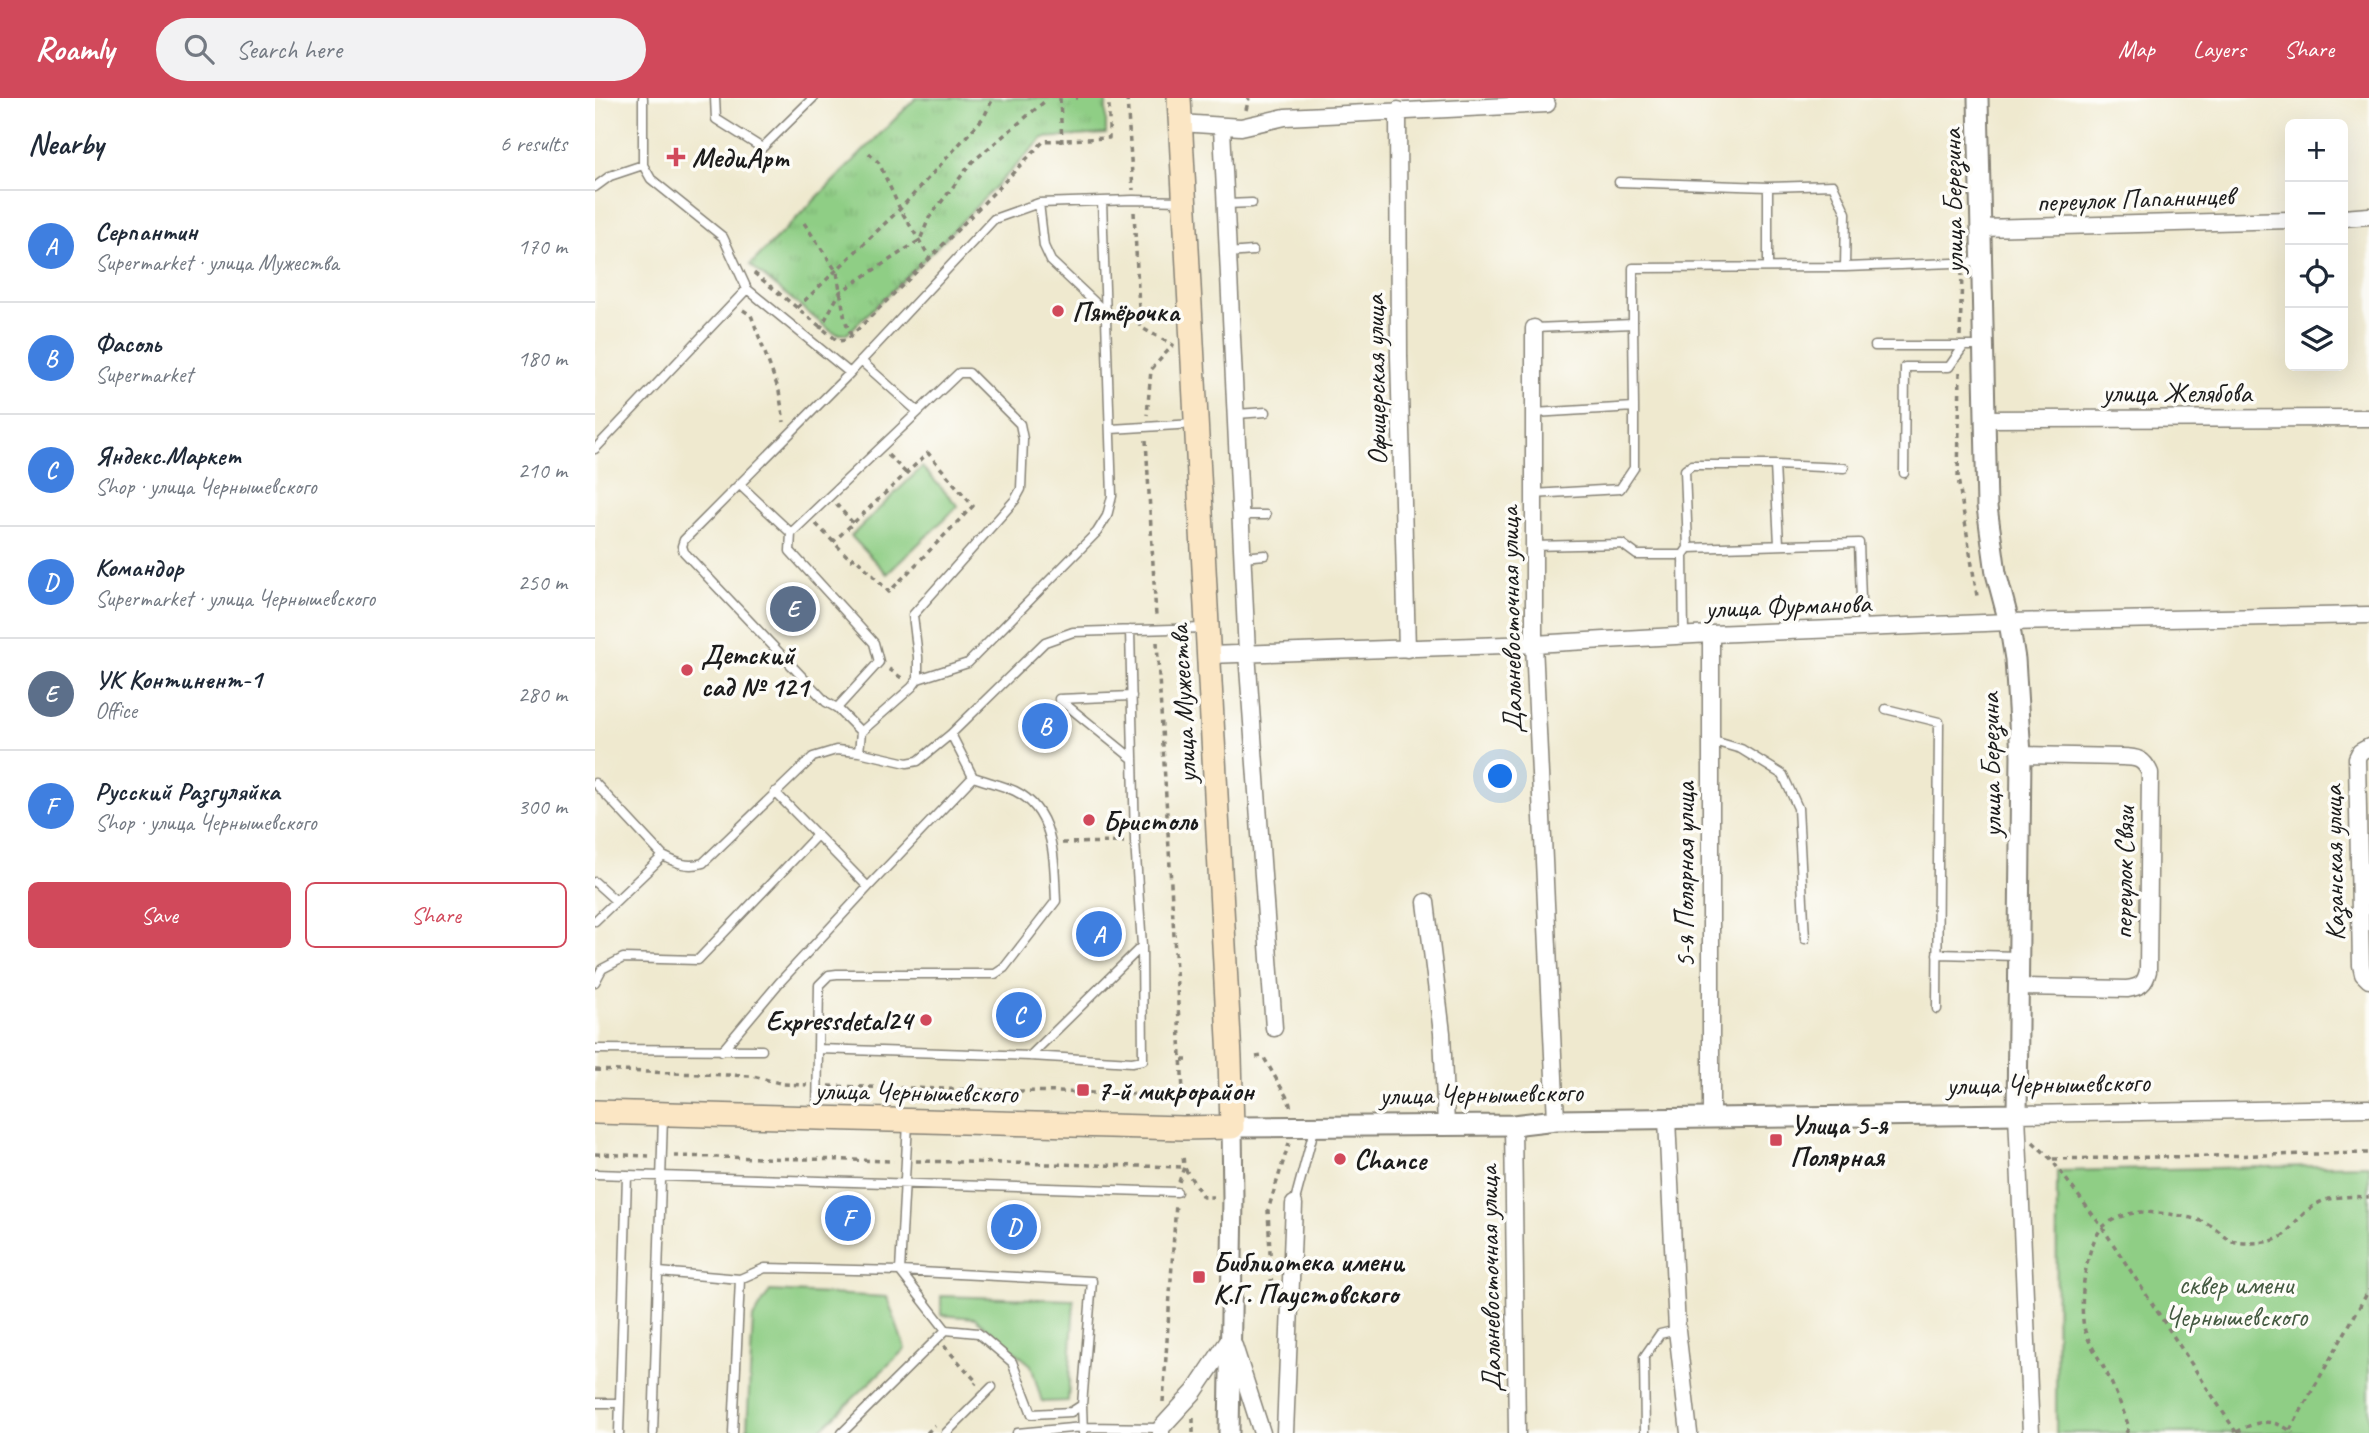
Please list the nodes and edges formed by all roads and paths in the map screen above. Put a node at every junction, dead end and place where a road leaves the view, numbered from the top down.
1 (643, 98) edge
2 (715, 98) edge
3 (813, 98) edge
4 (993, 98) edge
5 (1044, 98) edge
6 (1060, 98) edge
7 (1109, 98) edge
8 (1127, 98) edge
9 (1179, 98) edge
10 (1978, 98) edge
11 (1547, 104) dead end
12 (1398, 110) junction
13 (1180, 123) junction
14 (1222, 128) junction
15 (1062, 141) junction
16 (869, 153) dead end
17 (643, 165) junction
18 (1619, 182) dead end
19 (595, 187) edge
20 (1768, 187) junction
21 (1133, 200) junction
22 (1102, 201) junction
23 (1184, 201) junction
24 (1039, 203) junction
25 (1252, 203) dead end
26 (1226, 204) junction
27 (900, 209) junction
28 (2369, 216) edge
29 (2348, 218) edge
30 (2285, 220) edge
31 (804, 223) dead end
32 (1981, 228) junction
33 (920, 240) junction
34 (1253, 251) dead end
35 (1228, 253) junction
36 (930, 258) junction
37 (1981, 262) junction
38 (736, 264) junction
39 (1768, 267) junction
40 (1846, 267) junction
41 (837, 272) junction
42 (747, 289) junction
43 (840, 292) junction
44 (732, 303) junction
45 (796, 308) junction
46 (1104, 311) junction
47 (1633, 324) junction
48 (1534, 328) joint
49 (820, 329) junction
50 (851, 335) junction
51 (810, 340) junction
52 (1875, 346) dead end
53 (1973, 346) junction
54 (861, 361) junction
55 (850, 373) junction
56 (1634, 407) junction
57 (916, 411) junction
58 (1266, 412) dead end
59 (1534, 413) junction
60 (1236, 414) junction
61 (2369, 418) edge
62 (1985, 419) junction
63 (1197, 424) junction
64 (1146, 428) junction
65 (1111, 429) junction
66 (783, 439) junction
67 (880, 446) junction
68 (595, 449) edge
69 (1775, 466) junction
70 (1844, 468) dead end
71 (906, 473) junction
72 (1904, 473) dead end
73 (740, 485) junction
74 (1533, 494) junction
75 (830, 496) junction
76 (1241, 515) junction
77 (1266, 515) dead end
78 (809, 516) junction
79 (853, 523) junction
80 (791, 533) junction
81 (833, 542) junction
82 (1779, 544) junction
83 (1532, 545) junction
84 (1686, 551) junction
85 (1265, 555) dead end
86 (1243, 557) junction
87 (2369, 615) edge
88 (2009, 622) junction
89 (1208, 628) junction
90 (1862, 628) junction
91 (1157, 629) junction
92 (1130, 630) junction
93 (1711, 634) junction
94 (1685, 635) junction
95 (1534, 644) junction
96 (1407, 649) junction
97 (1247, 653) junction
98 (1209, 655) junction
99 (879, 662) junction
100 (918, 679) junction
101 (912, 687) junction
102 (1132, 696) junction
103 (837, 708) junction
104 (1886, 709) dead end
105 (861, 732) junction
106 (951, 734) junction
107 (1710, 740) junction
108 (2369, 747) edge
109 (859, 752) junction
110 (2021, 755) junction
111 (1133, 759) junction
112 (974, 777) junction
113 (595, 783) edge
114 (775, 792) junction
115 (817, 835) junction
116 (1135, 841) junction
117 (1053, 844) junction
118 (663, 856) junction
119 (595, 882) edge
120 (868, 887) junction
121 (616, 901) junction
122 (1426, 902) dead end
123 (595, 921) edge
124 (1805, 939) dead end
125 (1142, 946) junction
126 (1937, 954) junction
127 (2018, 956) junction
128 (2369, 981) edge
129 (595, 982) edge
130 (2018, 987) junction
131 (1937, 1009) dead end
132 (1273, 1028) dead end
133 (595, 1049) edge
134 (819, 1049) junction
135 (762, 1050) dead end
136 (722, 1051) junction
137 (1030, 1056) junction
138 (1256, 1057) dead end
139 (1182, 1060) junction
140 (1191, 1060) dead end
141 (595, 1070) edge
142 (818, 1086) junction
143 (2369, 1108) edge
144 (1291, 1110) dead end
145 (595, 1112) edge
146 (663, 1114) junction
147 (2017, 1114) junction
148 (1711, 1117) junction
149 (817, 1118) junction
150 (1667, 1119) junction
151 (908, 1120) junction
152 (1556, 1121) junction
153 (1315, 1125) junction
154 (1446, 1125) junction
155 (1513, 1125) junction
156 (1232, 1127) junction
157 (1290, 1138) dead end
158 (2031, 1139) dead end
159 (2369, 1153) edge
160 (1183, 1156) dead end
161 (2052, 1159) junction
162 (1184, 1167) dead end
163 (595, 1174) edge
164 (627, 1175) junction
165 (661, 1176) junction
166 (904, 1185) junction
167 (1177, 1192) joint
168 (1203, 1197) dead end
169 (1214, 1197) dead end
170 (2369, 1197) edge
171 (1263, 1199) dead end
172 (1271, 1199) junction
173 (1294, 1204) joint
174 (2102, 1227) junction
175 (900, 1271) junction
176 (659, 1272) junction
177 (740, 1279) junction
178 (2369, 1290) edge
179 (1272, 1295) dead end
180 (946, 1330) junction
181 (1677, 1330) junction
182 (1231, 1337) junction
183 (937, 1338) junction
184 (992, 1387) dead end
185 (969, 1391) dead end
186 (595, 1403) edge
187 (620, 1403) junction
188 (1081, 1405) junction
189 (935, 1424) dead end
190 (1083, 1430) edge
191 (1046, 1431) edge
192 (1161, 1431) edge
193 (2291, 1431) edge
194 (619, 1433) edge
195 (653, 1433) edge
196 (733, 1433) edge
197 (842, 1433) edge
198 (927, 1433) edge
199 (946, 1433) edge
200 (1017, 1433) edge
201 (1229, 1433) edge
202 (1262, 1433) edge
203 (1285, 1433) edge
204 (1517, 1433) edge
205 (1645, 1433) edge
206 (1689, 1433) edge
207 (2031, 1433) edge
208 (2126, 1433) edge
209 (2236, 1433) edge

1 - 17 lane
2 - 3 lane
4 - 27 path
5 - 33 path
6 - 15 path
7 - 15 path
8 - 21 path
9 - 13 main road, улица Мужества
10 - 32 street, улица Березина
11 - 12 street
12 - 14 street
12 - 96 street, Офицерская улица
13 - 14 street
13 - 23 main road, улица Мужества
14 - 26 street
15 - 36 path
16 - 27 path
17 - 19 lane
17 - 38 lane
18 - 20 lane
20 - 39 lane
20 - 40 lane
21 - 22 lane
21 - 23 lane
21 - 64 path
22 - 24 lane
22 - 46 lane
23 - 63 main road, улица Мужества
24 - 46 lane
24 - 54 lane
25 - 26 lane
26 - 35 street
27 - 33 path
27 - 41 path
28 - 29 street
30 - 32 street, переулок Папанинцев
31 - 41 path
32 - 37 street, улица Березина
33 - 36 path
33 - 43 path
34 - 35 lane
35 - 60 street
36 - 50 path
37 - 40 lane
37 - 53 street, улица Березина
38 - 42 lane
38 - 45 path
39 - 40 lane
39 - 47 lane
41 - 43 path
41 - 45 path
42 - 44 lane
42 - 51 lane
43 - 49 path
43 - 50 path
44 - 66 path
44 - 68 lane
45 - 49 path
46 - 65 lane
47 - 48 lane
47 - 56 lane
48 - 59 street, Дальневосточная улица
49 - 50 path
49 - 51 path
51 - 55 lane
52 - 53 lane
53 - 62 street, улица Березина
53 - 72 lane
54 - 55 lane
54 - 57 lane
55 - 66 lane
56 - 59 lane
56 - 74 lane
57 - 67 lane
57 - 100 lane
58 - 60 lane
59 - 74 street, Дальневосточная улица
60 - 76 street
61 - 62 street, улица Желябова
62 - 88 street, улица Березина
63 - 64 lane
63 - 89 main road, улица Мужества
64 - 65 lane
64 - 91 path
65 - 100 lane
66 - 73 lane
67 - 71 path
67 - 75 lane
69 - 70 lane
69 - 82 lane
69 - 84 lane
71 - 79 path
71 - 81 path
73 - 80 lane
73 - 103 lane
74 - 83 street, Дальневосточная улица
75 - 78 lane
75 - 79 path
76 - 77 lane
76 - 86 street
78 - 80 lane
78 - 81 path
79 - 81 path
80 - 99 lane
82 - 84 lane
82 - 90 lane
83 - 84 lane
83 - 95 street, Дальневосточная улица
84 - 94 lane
85 - 86 lane
86 - 97 street
87 - 88 street, улица Фурманова
88 - 90 street, улица Фурманова
88 - 110 street, улица Березина
89 - 91 lane
89 - 98 main road, улица Мужества
90 - 93 street, улица Фурманова
91 - 92 lane
91 - 139 path
92 - 102 lane
92 - 106 lane
93 - 94 street, улица Фурманова
93 - 107 street, 5-я Полярная улица
94 - 95 street, улица Фурманова
95 - 96 street, улица Фурманова
95 - 152 street, Дальневосточная улица
96 - 97 street, улица Фурманова
97 - 98 street, улица Фурманова
97 - 132 street
98 - 156 main road, улица Мужества
99 - 101 path
99 - 103 lane
100 - 101 lane
101 - 105 lane
102 - 111 lane
102 - 111 lane
103 - 105 lane
104 - 126 lane
105 - 109 lane
106 - 109 lane
106 - 112 lane
107 - 124 lane
107 - 148 street, 5-я Полярная улица
108 - 128 street, Казанская улица
109 - 114 lane
110 - 127 street, улица Березина
110 - 130 street, переулок Связи
111 - 116 lane
112 - 117 lane
112 - 120 lane
113 - 118 lane
114 - 115 lane
114 - 118 lane
115 - 120 lane
115 - 129 lane
116 - 117 path
116 - 125 lane
117 - 134 lane
118 - 121 lane
119 - 121 lane
120 - 136 lane
121 - 123 lane
122 - 154 street
125 - 137 lane
125 - 137 lane
126 - 127 lane
126 - 131 lane
127 - 130 street, улица Березина
130 - 147 street, улица Березина
133 - 136 lane
134 - 137 lane
134 - 142 lane
135 - 136 lane
138 - 144 path
139 - 140 path
139 - 142 path
141 - 142 path
142 - 149 lane
143 - 147 street, улица Чернышевского
145 - 146 main road, улица Чернышевского
146 - 149 main road, улица Чернышевского
146 - 165 lane
147 - 148 street, улица Чернышевского
147 - 207 street, улица Березина
148 - 150 street, улица Чернышевского
149 - 151 main road, улица Чернышевского
150 - 152 street, улица Чернышевского
150 - 181 street
151 - 156 main road, улица Чернышевского
151 - 166 lane
152 - 155 street, улица Чернышевского
153 - 154 street, улица Чернышевского
153 - 156 street, улица Чернышевского
153 - 173 lane
154 - 155 street, улица Чернышевского
155 - 204 street, Дальневосточная улица
156 - 182 street, улица Мужества
157 - 172 path
158 - 161 path
159 - 161 path
160 - 162 path
161 - 174 path
163 - 164 lane
164 - 165 lane
164 - 187 lane
165 - 166 lane
165 - 176 lane
166 - 167 lane
166 - 175 lane
167 - 192 path
168 - 169 path
170 - 174 path
171 - 172 path
172 - 179 path
173 - 203 street
174 - 208 path
174 - 209 path
175 - 177 lane
175 - 180 lane
175 - 188 lane
176 - 177 lane
176 - 195 lane
177 - 196 lane
178 - 193 path
180 - 183 lane
180 - 188 lane
181 - 205 lane
181 - 206 street
182 - 192 street
182 - 201 street, улица Мужества
182 - 202 street
183 - 185 path
183 - 197 lane
184 - 199 lane
186 - 187 lane
187 - 194 lane
188 - 190 lane
189 - 198 path
190 - 191 lane
190 - 192 lane
191 - 200 lane
193 - 209 path

